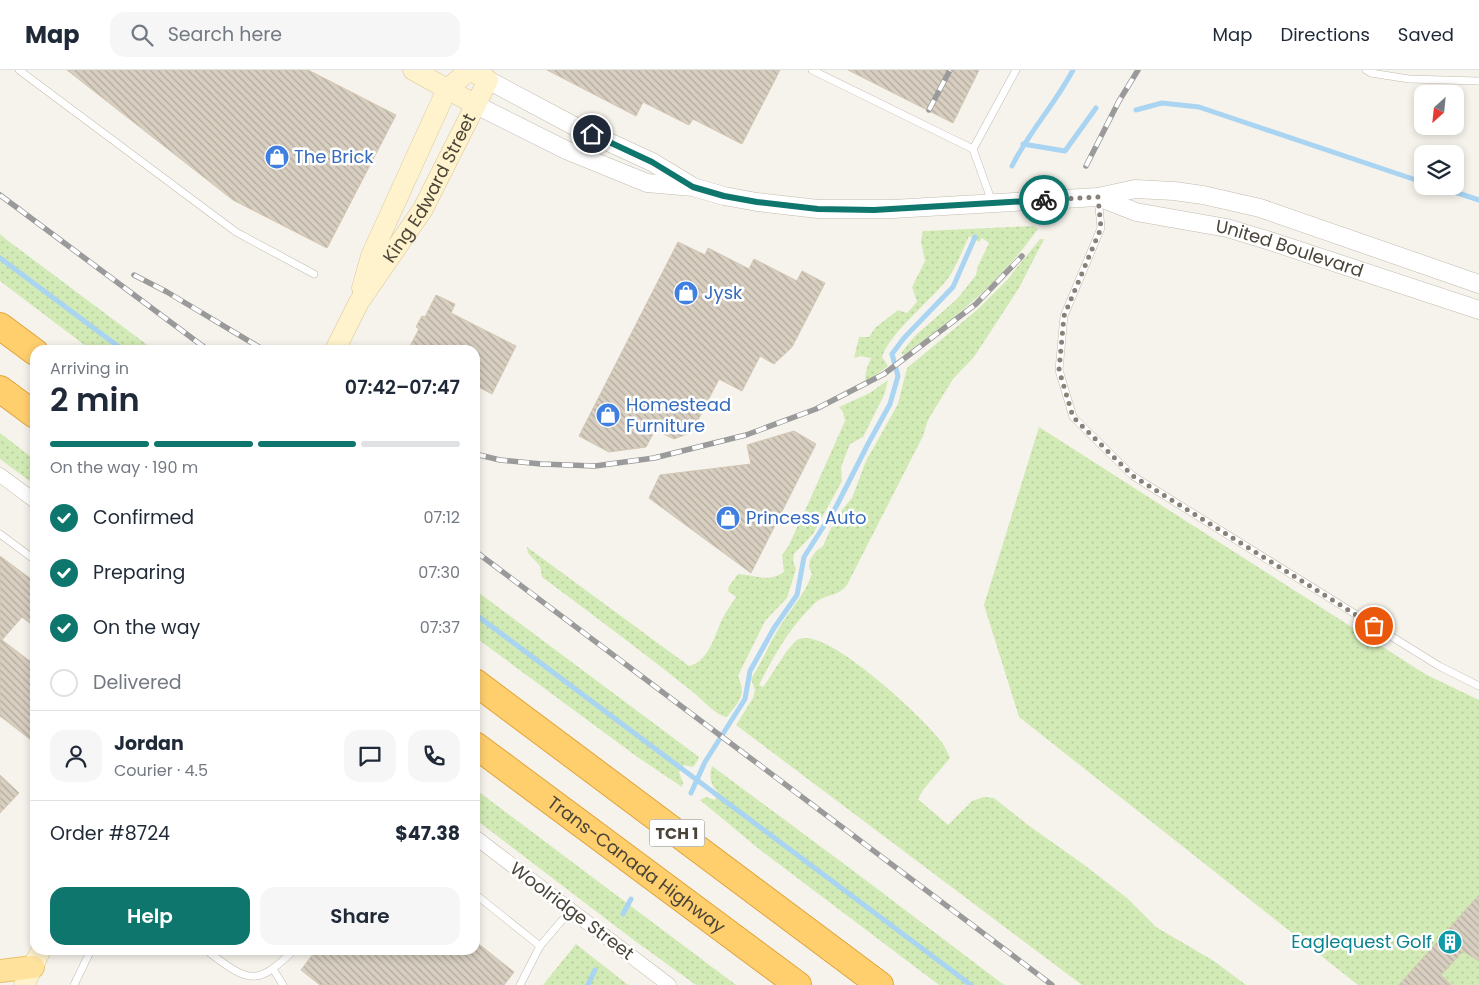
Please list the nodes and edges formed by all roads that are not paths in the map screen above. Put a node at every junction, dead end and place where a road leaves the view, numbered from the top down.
1 (19, 70) edge
2 (413, 70) edge
3 (469, 70) edge
4 (812, 70) edge
5 (1016, 70) edge
6 (1366, 70) edge
7 (490, 75) edge
8 (1479, 81) edge
9 (447, 89) junction
10 (476, 105) junction
11 (973, 149) junction
12 (693, 187) junction
13 (1098, 197) junction
14 (992, 203) junction
15 (314, 274) dead end
16 (1479, 284) edge
17 (359, 302) junction
18 (1479, 310) edge
19 (0, 326) edge
20 (338, 345) edge
21 (30, 348) edge
22 (0, 389) edge
23 (30, 411) edge
24 (0, 475) edge
25 (30, 497) edge
26 (0, 534) edge
27 (30, 556) edge
28 (480, 686) edge
29 (1479, 686) edge
30 (480, 748) edge
31 (480, 841) edge
32 (480, 898) edge
33 (570, 910) junction
34 (540, 946) junction
35 (89, 955) edge
36 (213, 955) edge
37 (290, 955) edge
38 (0, 971) edge
39 (275, 972) junction
40 (29, 974) edge
41 (74, 985) edge
42 (283, 985) edge
43 (520, 985) edge
44 (669, 985) edge
45 (798, 985) edge
46 (880, 985) edge

1 - 15 lane
2 - 9 main road, United Boulevard
3 - 7 main road, United Boulevard
3 - 9 main road, King Edward Street
4 - 11 lane
5 - 11 lane
6 - 8 lane
7 - 10 main road, King Edward Street
7 - 12 street, United Boulevard
9 - 10 main road, United Boulevard
9 - 17 main road, King Edward Street
10 - 12 street, United Boulevard
10 - 17 main road, King Edward Street
11 - 14 lane
12 - 14 street, United Boulevard
13 - 14 street, United Boulevard
13 - 16 street, United Boulevard
13 - 18 street, United Boulevard
13 - 29 lane
17 - 20 main road, King Edward Street
19 - 21 highway
22 - 23 highway
24 - 25 street
26 - 27 lane
28 - 46 highway, TCH 1
30 - 45 highway, Trans-Canada Highway / TCH 1
31 - 33 street, Woolridge Street
32 - 34 lane
33 - 34 lane
33 - 44 street, Woolridge Street
34 - 43 lane
35 - 41 lane
36 - 39 lane
37 - 39 lane
38 - 40 main road
39 - 42 lane

